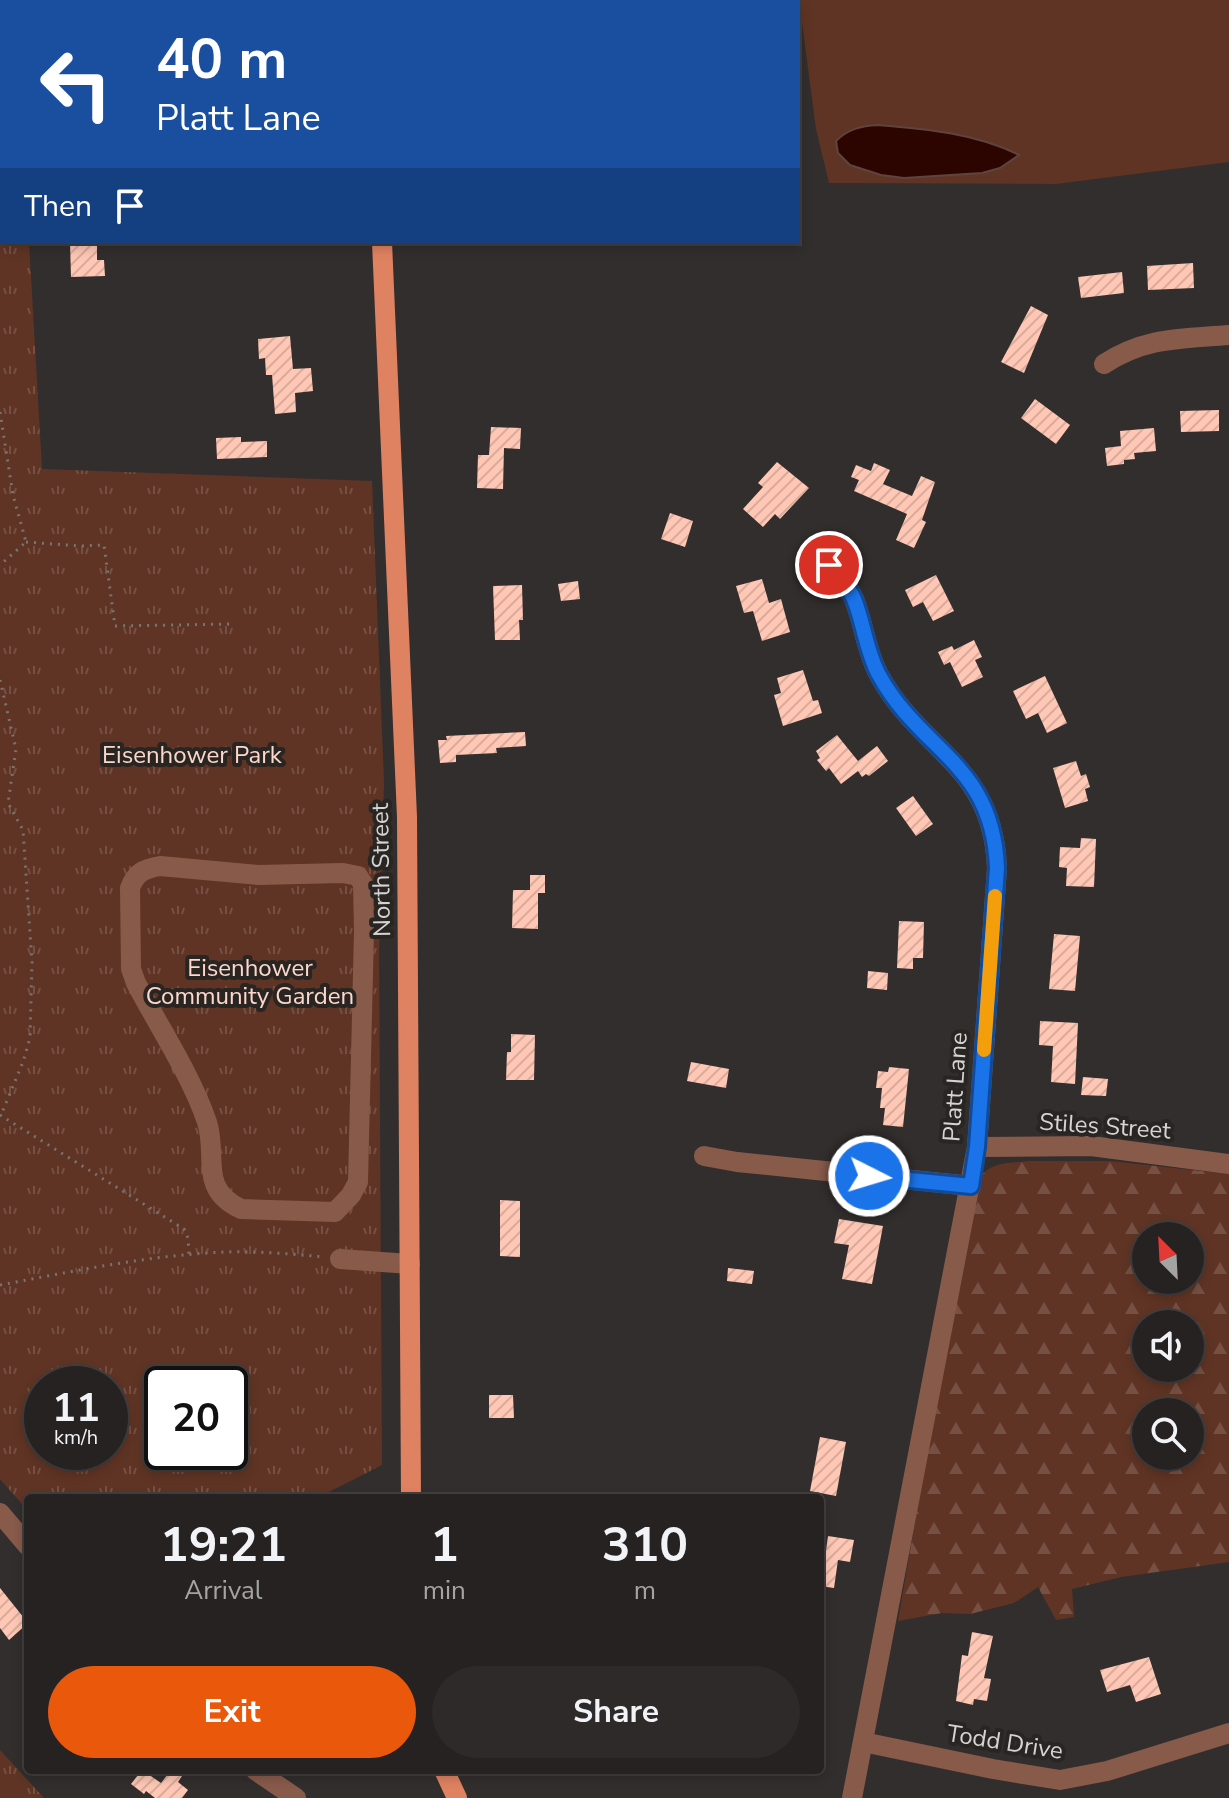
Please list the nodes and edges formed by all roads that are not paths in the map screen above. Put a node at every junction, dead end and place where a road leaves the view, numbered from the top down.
1 (382, 244) edge
2 (1229, 335) edge
3 (1104, 364) dead end
4 (829, 565) dead end
5 (977, 1147) junction
6 (704, 1156) dead end
7 (1229, 1164) edge
8 (971, 1186) junction
9 (270, 1210) joint
10 (340, 1259) road end
11 (410, 1264) junction
12 (411, 1494) edge
13 (0, 1513) edge
14 (24, 1541) edge
15 (1229, 1733) edge
16 (863, 1742) junction
17 (261, 1774) edge
18 (446, 1774) edge
19 (296, 1798) edge
20 (457, 1798) edge
21 (852, 1798) edge

1 - 11 main road, North Street
2 - 3 street
4 - 5 street, Platt Lane
5 - 7 street, Stiles Street
5 - 8 street, Platt Lane
6 - 8 street
8 - 16 street, Platt Lane
9 - 9 street
10 - 11 street
11 - 12 main road, North Street
13 - 14 street
15 - 16 street, Todd Drive
16 - 21 street, Platt Lane
17 - 19 street
18 - 20 main road

